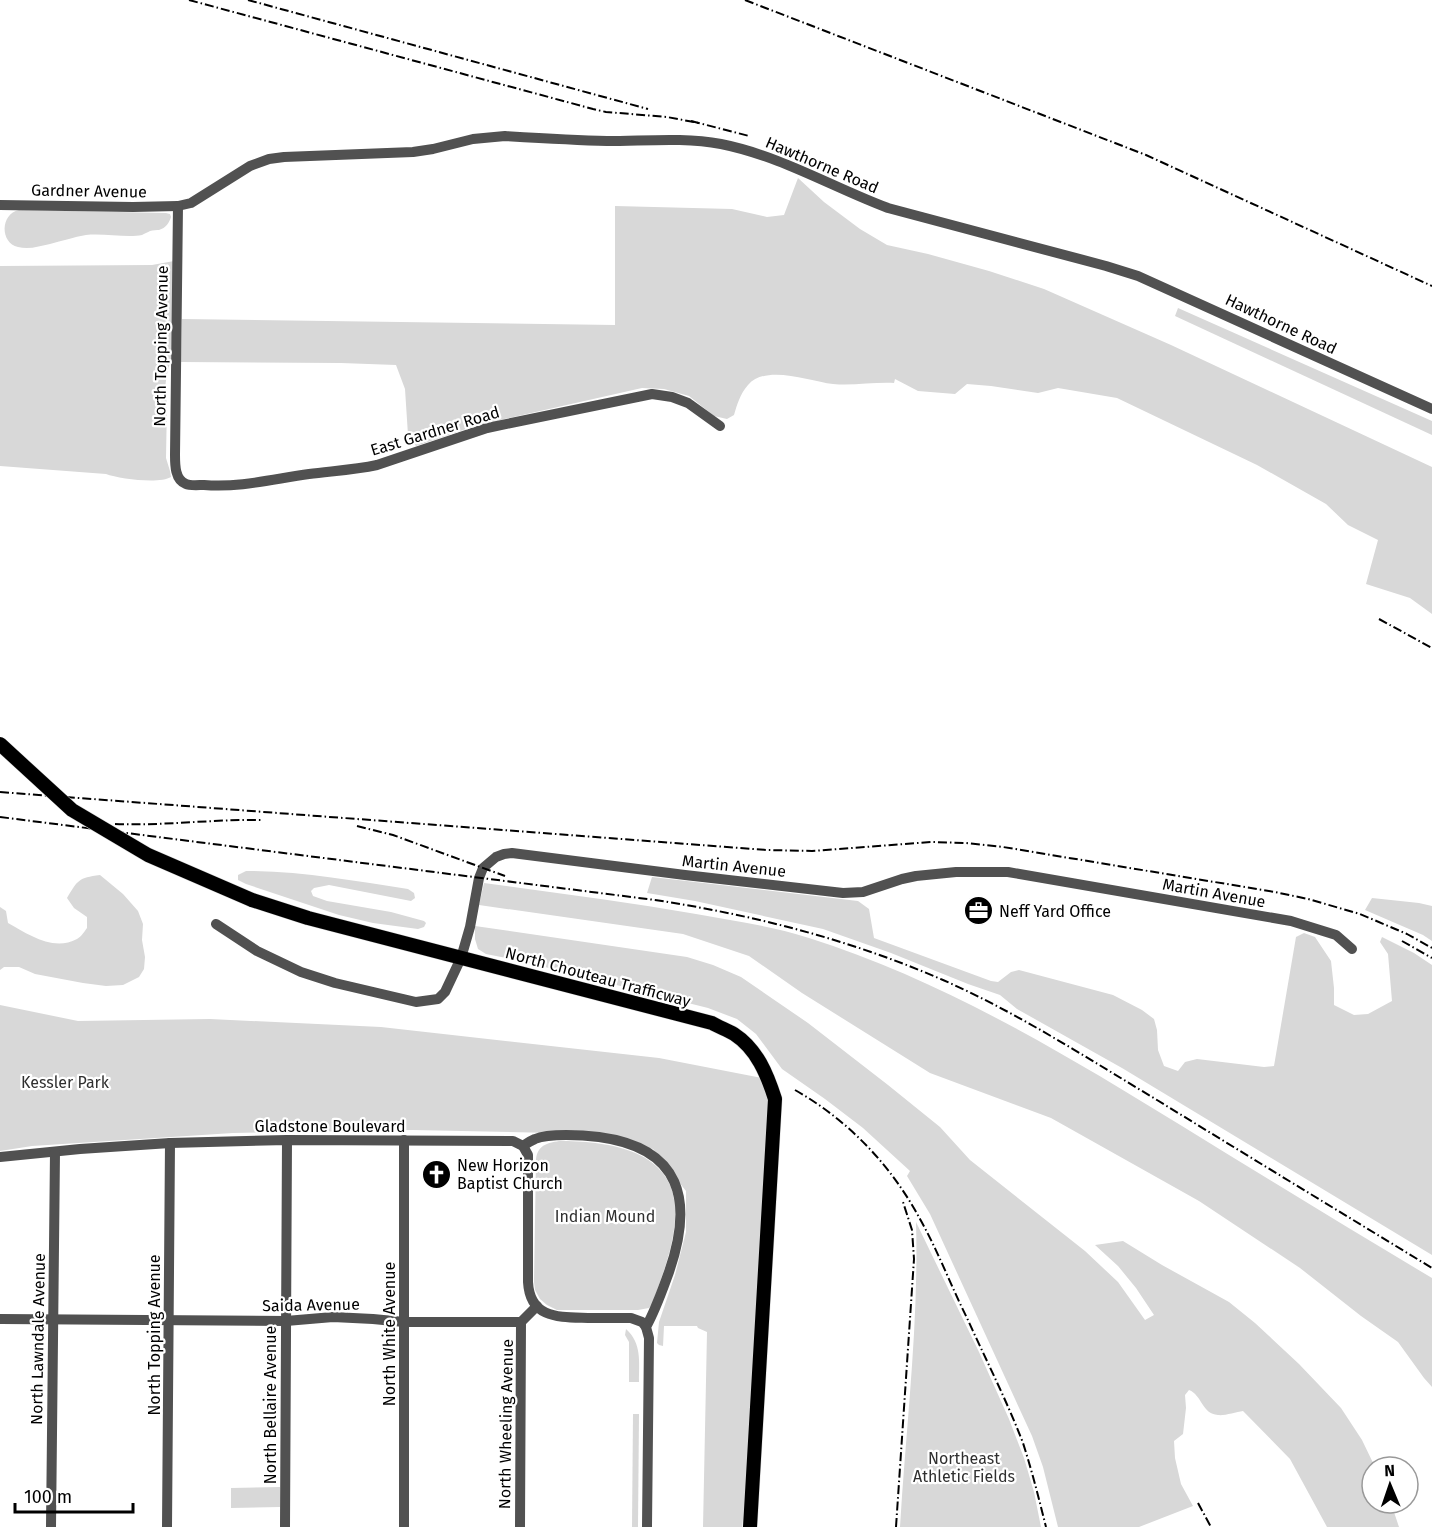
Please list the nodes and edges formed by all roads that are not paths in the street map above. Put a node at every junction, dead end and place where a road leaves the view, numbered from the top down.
1 (0, 205) edge
2 (178, 206) junction
3 (1432, 409) edge
4 (720, 426) dead end
5 (185, 484) joint
6 (0, 744) edge
7 (216, 924) dead end
8 (1353, 949) dead end
9 (460, 958) junction
10 (287, 1140) junction
11 (404, 1140) junction
12 (170, 1143) junction
13 (523, 1146) junction
14 (55, 1152) junction
15 (0, 1157) edge
16 (537, 1306) junction
17 (0, 1319) edge
18 (53, 1320) junction
19 (169, 1320) junction
20 (286, 1321) junction
21 (404, 1322) junction
22 (521, 1322) junction
23 (646, 1327) junction
24 (51, 1527) edge
25 (167, 1527) edge
26 (285, 1527) edge
27 (404, 1527) edge
28 (520, 1527) edge
29 (647, 1527) edge
30 (750, 1527) edge

1 - 2 street, Gardner Avenue
2 - 3 street, Hawthorne Road
2 - 5 street, North Topping Avenue
4 - 5 street, East Gardner Road
6 - 9 main road, North Chouteau Trafficway, bridge
7 - 9 street, Martin Avenue
8 - 9 street, Martin Avenue
9 - 30 main road, North Chouteau Trafficway
10 - 11 street, Gladstone Boulevard
10 - 12 street, Gladstone Boulevard
10 - 20 street, North Bellaire Avenue
11 - 13 street, Gladstone Boulevard
11 - 21 street, North White Avenue
12 - 14 street, Gladstone Boulevard
12 - 19 street, North Topping Avenue
13 - 16 street
13 - 23 street, Gladstone Boulevard
14 - 15 street, Gladstone Boulevard
14 - 18 street, North Lawndale Avenue
16 - 22 street
16 - 23 street
17 - 18 street, Saida Avenue
18 - 19 street, Saida Avenue
18 - 24 street, North Lawndale Avenue
19 - 20 street, Saida Avenue
19 - 25 street, North Topping Avenue
20 - 21 street, Saida Avenue
20 - 26 street, North Bellaire Avenue
21 - 22 street, Saida Avenue
21 - 27 street, North White Avenue
22 - 28 street, North Wheeling Avenue
23 - 29 street

